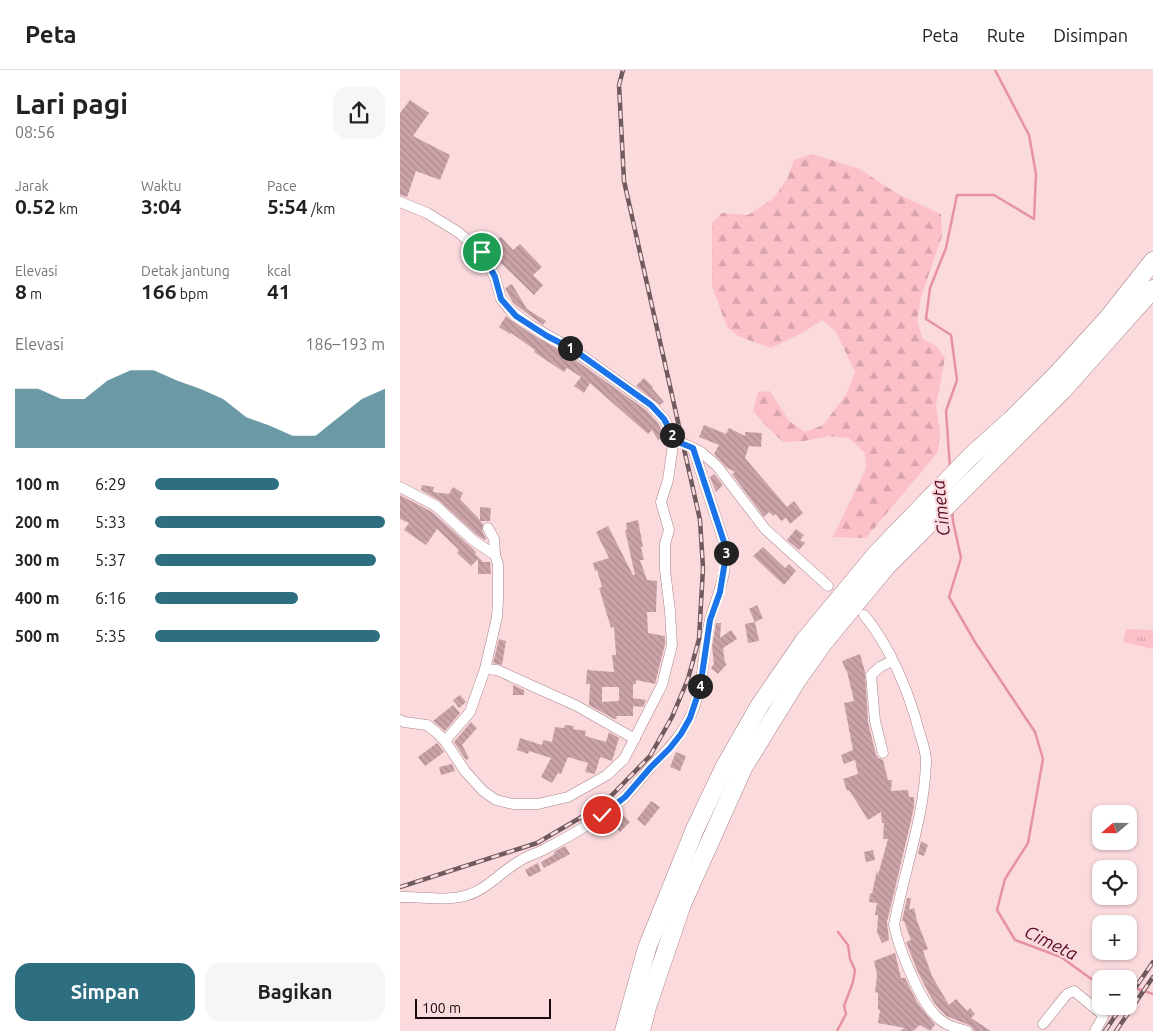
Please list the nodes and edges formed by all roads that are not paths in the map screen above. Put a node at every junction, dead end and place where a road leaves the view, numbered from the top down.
1 (400, 202) edge
2 (1153, 261) edge
3 (1153, 290) edge
4 (674, 438) junction
5 (693, 448) junction
6 (400, 487) edge
7 (488, 528) dead end
8 (495, 555) junction
9 (882, 560) junction
10 (828, 586) dead end
11 (864, 615) dead end
12 (892, 661) junction
13 (485, 669) junction
14 (400, 720) edge
15 (635, 739) junction
16 (445, 741) junction
17 (883, 753) dead end
18 (400, 897) edge
19 (1043, 1024) dead end
20 (942, 1026) edge
21 (624, 1031) edge
22 (641, 1031) edge
23 (967, 1031) edge
24 (1095, 1031) edge

1 - 4 street
2 - 9 highway
3 - 9 highway
4 - 5 street
4 - 15 street
5 - 10 street
5 - 18 street
6 - 8 street
7 - 8 street
8 - 13 street
9 - 21 highway
9 - 22 highway
11 - 12 street
12 - 17 street
12 - 20 street
13 - 15 street
13 - 16 street
14 - 16 street
15 - 16 street
19 - 24 street
20 - 23 street

